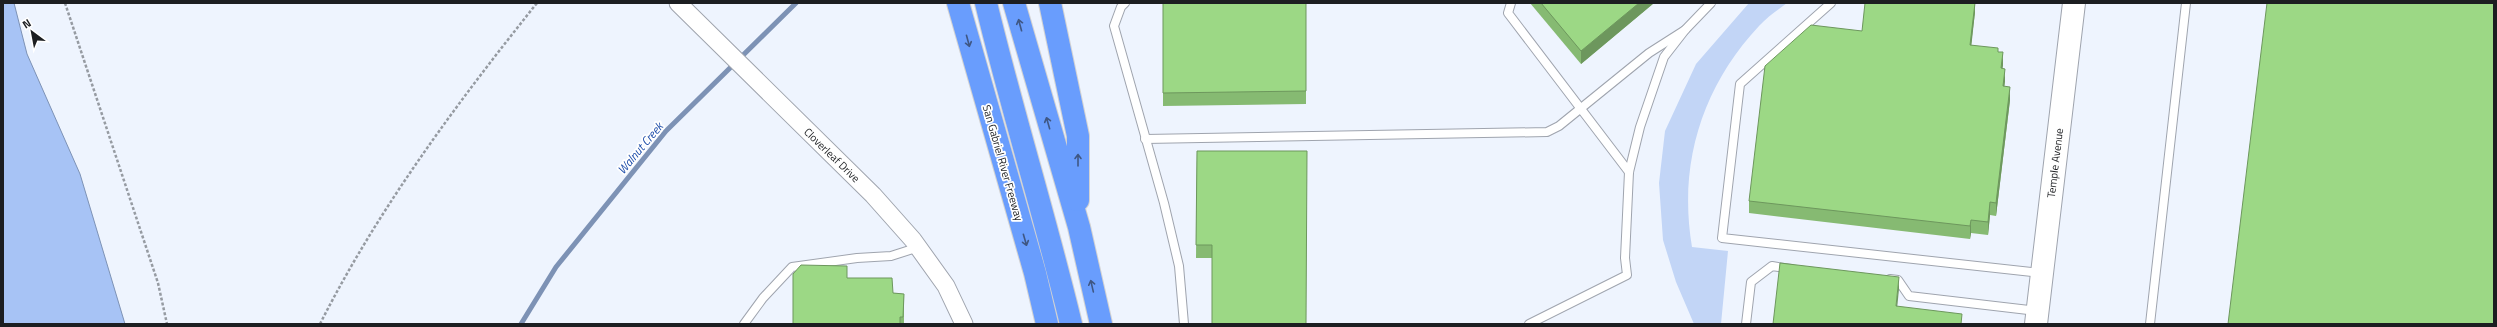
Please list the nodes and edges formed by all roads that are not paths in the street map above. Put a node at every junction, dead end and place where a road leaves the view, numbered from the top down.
1 (678, 3) edge
2 (958, 3) edge
3 (986, 3) edge
4 (1014, 3) edge
5 (1050, 3) edge
6 (1125, 3) edge
7 (1511, 3) edge
8 (1711, 3) edge
9 (1831, 3) edge
10 (2074, 3) edge
11 (2186, 3) edge
12 (1685, 30) junction
13 (1027, 51) junction
14 (1580, 109) junction
15 (1145, 139) junction
16 (1629, 172) junction
17 (1078, 227) junction
18 (919, 247) junction
19 (1803, 270) edge
20 (2042, 273) junction
21 (1883, 278) edge
22 (2037, 318) edge
23 (744, 324) edge
24 (964, 324) edge
25 (1047, 324) edge
26 (1071, 324) edge
27 (1083, 324) edge
28 (1101, 324) edge
29 (1184, 324) edge
30 (1529, 324) edge
31 (1746, 324) edge
32 (2150, 324) edge

1 - 18 street, Cloverleaf Drive
2 -> 25 highway, San Gabriel River Freeway
3 - 26 highway
13 -> 4 highway
17 -> 5 highway
6 - 15 lane
7 - 14 lane
8 - 12 lane
9 - 20 lane
10 - 20 main road, Temple Avenue
11 - 32 lane
12 - 14 lane
12 - 16 lane
17 -> 13 highway
13 - 27 highway
14 - 15 lane
14 - 16 lane
15 - 29 lane
16 - 30 lane
28 -> 17 highway
18 - 23 lane
18 - 24 street, Cloverleaf Drive
19 - 31 lane
20 - 22 main road, Temple Avenue
21 - 22 lane

